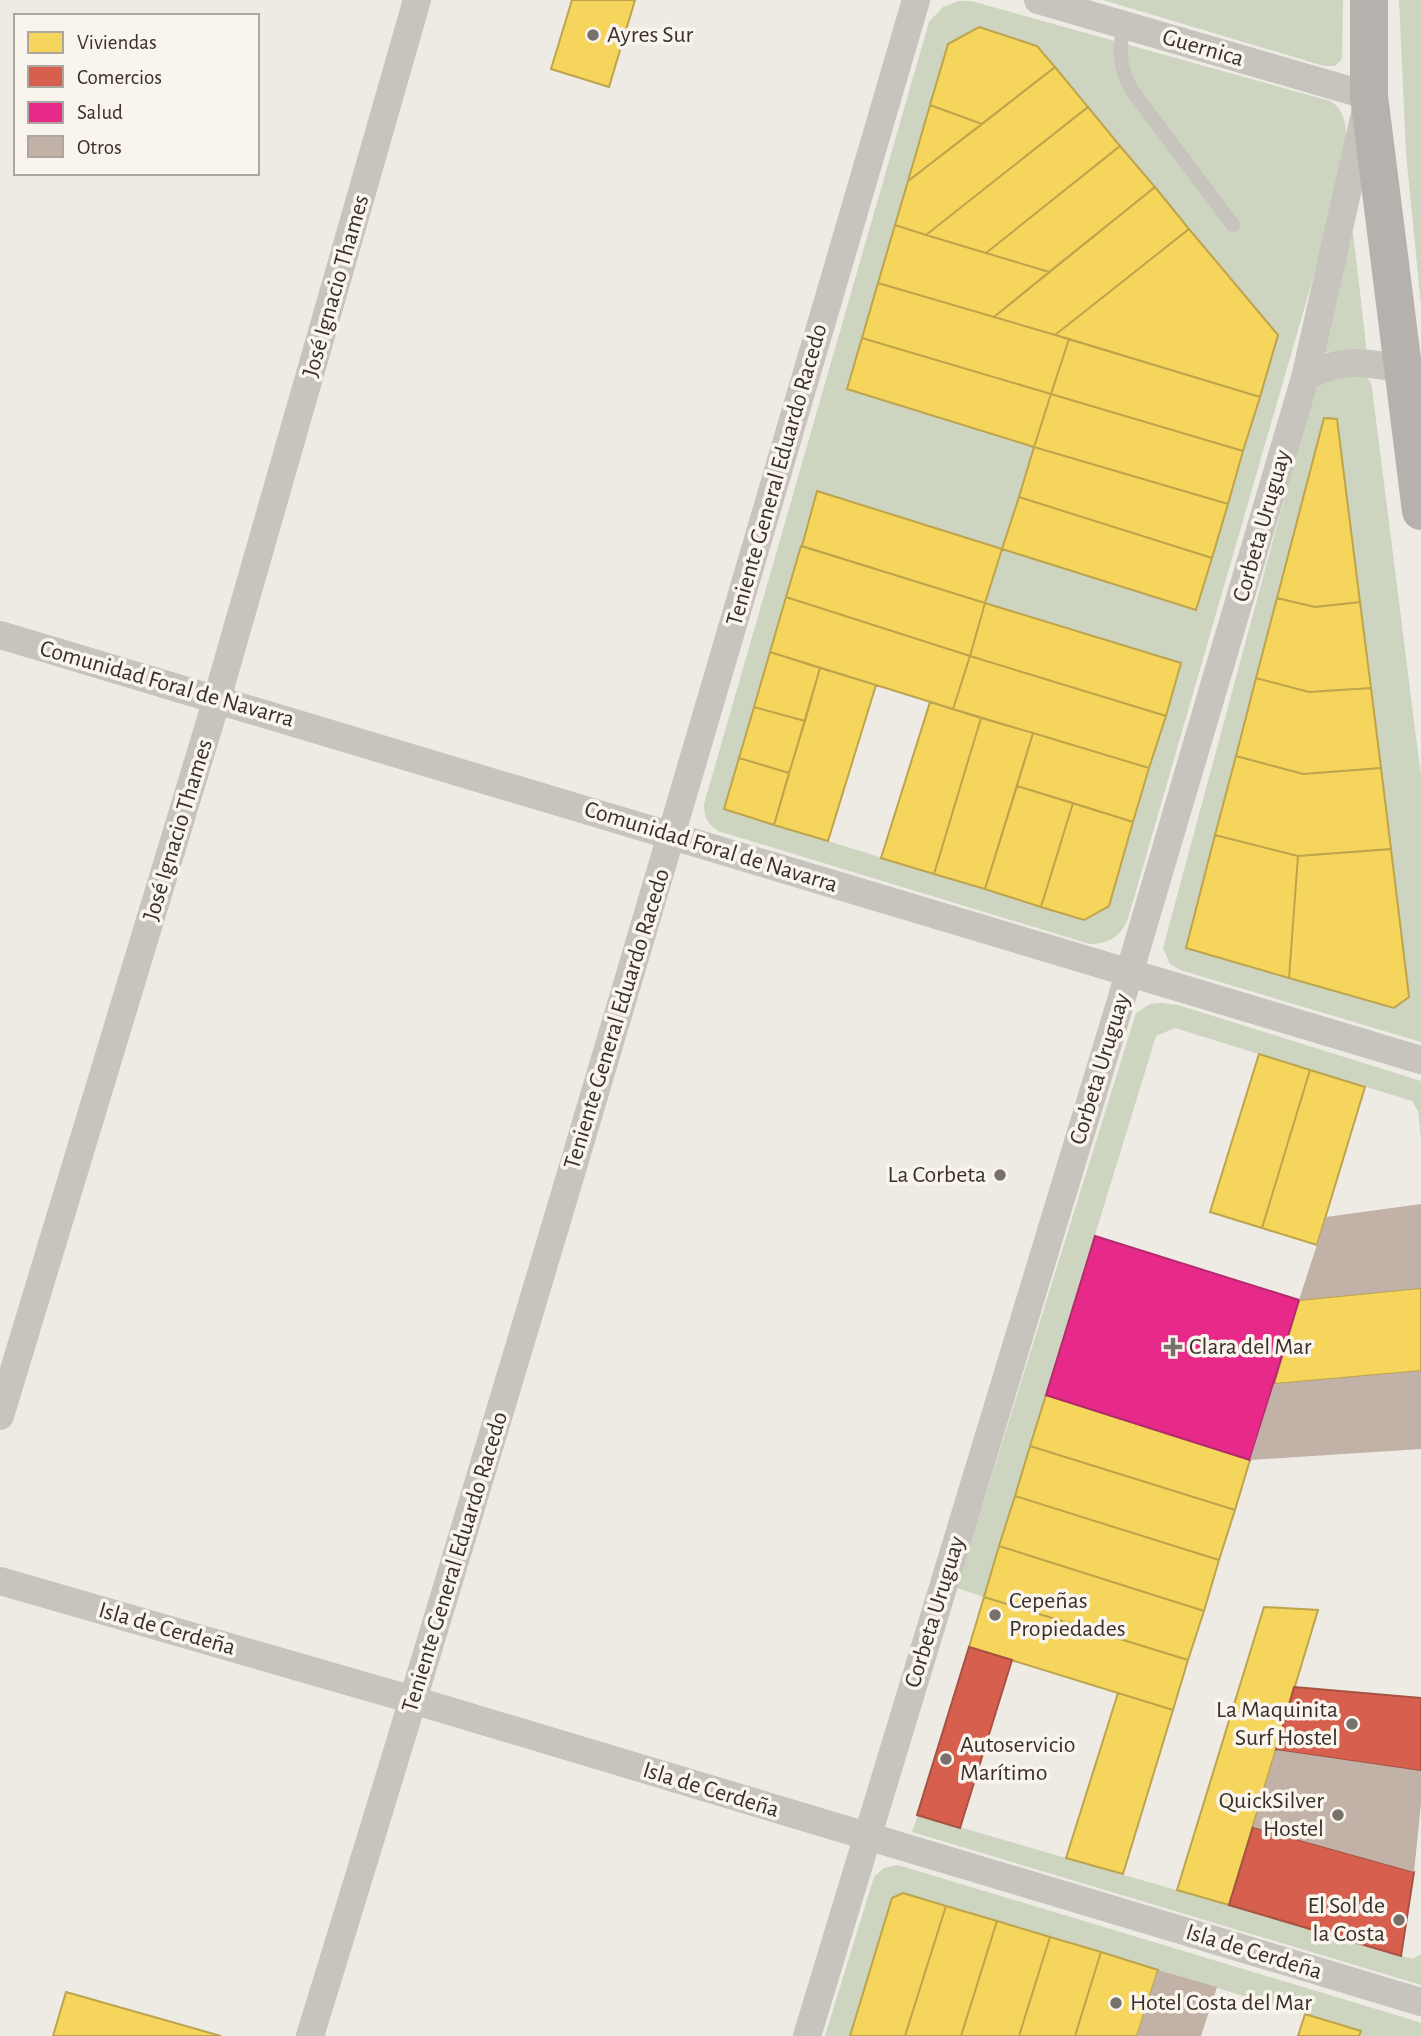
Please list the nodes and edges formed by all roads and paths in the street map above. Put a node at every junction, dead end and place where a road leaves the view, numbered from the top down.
1 (417, 0) edge
2 (916, 0) edge
3 (1038, 0) edge
4 (1369, 0) edge
5 (1123, 25) junction
6 (1369, 96) junction
7 (1233, 225) dead end
8 (1412, 370) edge
9 (1305, 378) junction
10 (1421, 511) edge
11 (0, 635) edge
12 (218, 699) junction
13 (672, 835) junction
14 (1129, 974) junction
15 (1421, 1060) edge
16 (0, 1416) edge
17 (0, 1581) edge
18 (414, 1700) junction
19 (867, 1837) junction
20 (1421, 2002) edge
21 (310, 2036) edge
22 (807, 2036) edge

1 - 12 street, José Ignacio Thames
2 - 13 street, Teniente General Eduardo Racedo
3 - 5 street, Guernica
4 - 6 main road
5 - 6 street, Guernica
5 - 7 lane
6 - 8 main road
6 - 9 street, Corbeta Uruguay
8 - 9 street
8 - 10 main road
9 - 14 street, Corbeta Uruguay
11 - 12 street, Comunidad Foral de Navarra
12 - 13 street, Comunidad Foral de Navarra
12 - 16 street, José Ignacio Thames
13 - 14 street, Comunidad Foral de Navarra
13 - 18 street, Teniente General Eduardo Racedo
14 - 15 street, Comunidad Foral de Navarra
14 - 19 street, Corbeta Uruguay
17 - 18 street, Isla de Cerdeña
18 - 19 street, Isla de Cerdeña
18 - 21 street, Teniente General Eduardo Racedo
19 - 20 street, Isla de Cerdeña
19 - 22 street, Corbeta Uruguay

